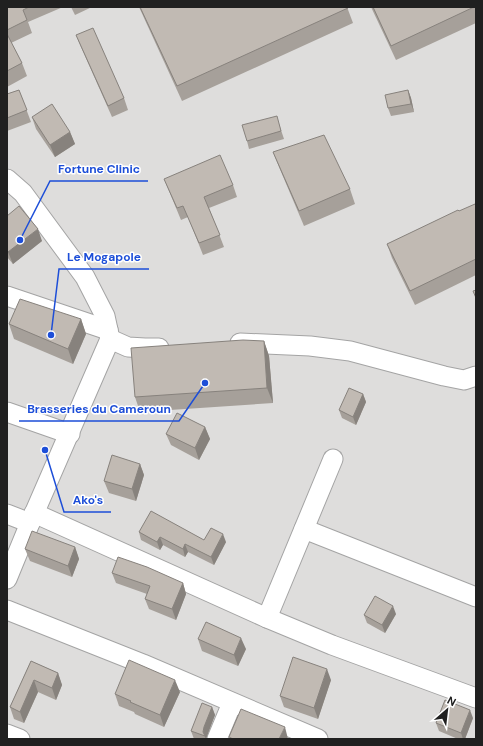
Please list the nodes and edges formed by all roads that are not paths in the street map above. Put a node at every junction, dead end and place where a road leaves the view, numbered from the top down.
1 (7, 179) edge
2 (7, 296) edge
3 (109, 335) junction
4 (225, 343) edge
5 (176, 347) edge
6 (476, 376) edge
7 (7, 412) edge
8 (70, 434) junction
9 (333, 459) dead end
10 (7, 514) edge
11 (32, 518) junction
12 (304, 529) junction
13 (7, 580) edge
14 (476, 597) edge
15 (7, 610) edge
16 (267, 618) junction
17 (476, 698) edge
18 (232, 702) junction
19 (7, 734) edge
20 (20, 739) edge
21 (217, 739) edge
22 (318, 739) edge

1 - 3 street
2 - 3 street
3 - 5 street
3 - 8 street
4 - 6 street
7 - 8 street
8 - 11 street
9 - 12 street
10 - 11 street
11 - 13 street
11 - 16 street
12 - 14 street
12 - 16 street
15 - 18 street
16 - 17 street
18 - 21 street
18 - 22 street
19 - 20 street

